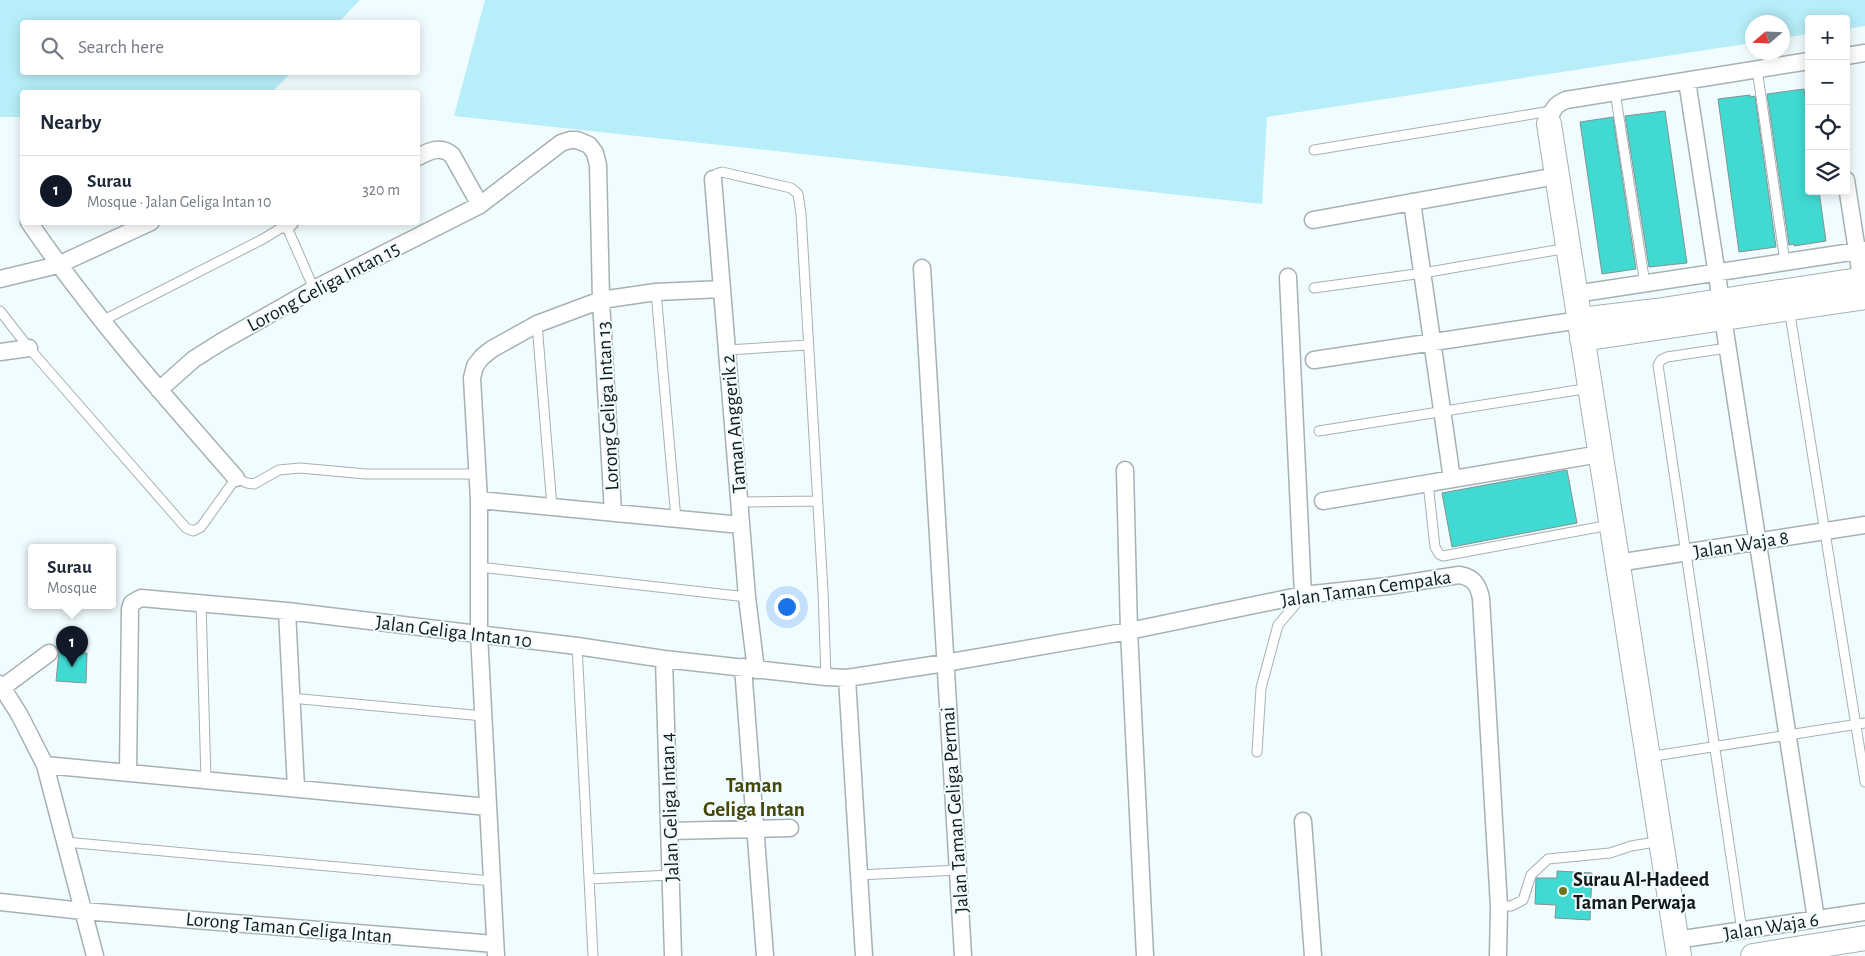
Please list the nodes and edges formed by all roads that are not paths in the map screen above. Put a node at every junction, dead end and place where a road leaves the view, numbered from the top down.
1 (1865, 53) edge
2 (1850, 55) edge
3 (1805, 62) edge
4 (1757, 69) junction
5 (1687, 81) junction
6 (1615, 92) junction
7 (1550, 118) junction
8 (1314, 150) dead end
9 (420, 156) edge
10 (1557, 176) junction
11 (713, 179) joint
12 (1849, 195) edge
13 (1412, 202) junction
14 (480, 205) junction
15 (1313, 220) dead end
16 (31, 225) edge
17 (145, 225) edge
18 (284, 225) edge
19 (288, 225) edge
20 (1568, 248) junction
21 (1861, 251) edge
22 (1784, 262) junction
23 (58, 265) junction
24 (922, 268) dead end
25 (1422, 273) junction
26 (1716, 273) junction
27 (1288, 277) dead end
28 (0, 278) edge
29 (1645, 284) junction
30 (1314, 288) dead end
31 (314, 289) junction
32 (722, 289) junction
33 (1864, 291) edge
34 (656, 292) junction
35 (1575, 294) junction
36 (601, 300) junction
37 (1789, 308) junction
38 (1722, 309) junction
39 (0, 311) edge
40 (102, 321) junction
41 (537, 324) junction
42 (1581, 330) junction
43 (1432, 344) junction
44 (808, 345) junction
45 (29, 348) junction
46 (1727, 348) junction
47 (727, 350) junction
48 (0, 352) edge
49 (1314, 360) dead end
50 (1590, 388) junction
51 (159, 390) junction
52 (1443, 412) junction
53 (1319, 431) dead end
54 (1600, 454) junction
55 (1125, 470) dead end
56 (477, 474) junction
57 (236, 478) junction
58 (1452, 479) junction
59 (1428, 483) junction
60 (479, 500) junction
61 (817, 501) junction
62 (1323, 501) dead end
63 (739, 502) junction
64 (552, 507) junction
65 (613, 512) junction
66 (676, 519) junction
67 (741, 525) junction
68 (1611, 525) junction
69 (1865, 525) edge
70 (1825, 531) junction
71 (1757, 542) junction
72 (1686, 552) junction
73 (1617, 563) junction
74 (479, 567) junction
75 (1303, 595) junction
76 (747, 597) junction
77 (201, 603) junction
78 (287, 611) junction
79 (1129, 631) junction
80 (480, 634) junction
81 (577, 646) junction
82 (50, 653) dead end
83 (664, 659) junction
84 (945, 663) junction
85 (749, 668) junction
86 (826, 677) junction
87 (846, 678) junction
88 (1, 685) edge
89 (292, 698) junction
90 (483, 716) junction
91 (1861, 724) edge
92 (1787, 736) junction
93 (1715, 747) junction
94 (1257, 752) dead end
95 (1648, 758) junction
96 (45, 765) junction
97 (128, 773) junction
98 (206, 780) junction
99 (1865, 782) edge
100 (296, 788) junction
101 (488, 807) junction
102 (1303, 821) dead end
103 (790, 828) dead end
104 (755, 829) junction
105 (670, 831) junction
106 (1661, 841) junction
107 (66, 842) junction
108 (958, 870) junction
109 (671, 875) junction
110 (859, 875) junction
111 (589, 879) junction
112 (492, 881) junction
113 (0, 902) edge
114 (1499, 906) junction
115 (83, 911) junction
116 (1865, 912) edge
117 (1816, 919) junction
118 (1742, 931) junction
119 (1865, 938) edge
120 (1678, 948) edge
121 (496, 950) edge
122 (95, 956) edge
123 (593, 956) edge
124 (673, 956) edge
125 (764, 956) edge
126 (864, 956) edge
127 (963, 956) edge
128 (1145, 956) edge
129 (1313, 956) edge
130 (1498, 956) edge
131 (1753, 956) edge

1 - 2 street
3 - 4 street
4 - 5 street
4 - 22 lane
5 - 6 street
5 - 26 street
6 - 7 street
6 - 29 lane
7 - 8 lane
7 - 10 street
9 - 14 street
10 - 13 street
10 - 20 street
11 - 32 street, Taman Anggerik 2
11 - 44 lane
12 - 21 street
13 - 15 street
13 - 25 street
14 - 31 street, Lorong Geliga Intan 15
14 - 36 street, Lorong Geliga Intan 15
16 - 23 street
17 - 23 street
18 - 40 lane
19 - 31 lane
20 - 25 lane
20 - 35 street
21 - 22 street
21 - 33 street
22 - 26 street
23 - 28 street
23 - 40 street
24 - 84 street, Jalan Taman Geliga Permai
25 - 30 lane
25 - 43 street
26 - 29 street
26 - 38 street
27 - 75 street
29 - 35 street
31 - 51 street, Lorong Geliga Intan 15
32 - 34 street
32 - 47 street, Taman Anggerik 2
33 - 37 street
33 - 38 street
34 - 36 street
34 - 66 lane
35 - 42 street
36 - 41 street
36 - 65 street, Lorong Geliga Intan 13
37 - 38 street
37 - 70 lane
38 - 42 street
38 - 46 street
39 - 45 lane
40 - 51 street
41 - 56 street
41 - 64 lane
42 - 43 street
42 - 50 street
43 - 49 street
43 - 52 street
44 - 47 lane
44 - 61 lane
45 - 48 street
45 - 57 lane
46 - 71 street
46 - 72 lane
47 - 63 street, Taman Anggerik 2
50 - 52 lane
50 - 54 street
51 - 57 street
52 - 53 lane
52 - 58 street
54 - 58 street
54 - 68 street
55 - 79 street
56 - 57 lane
56 - 60 street
58 - 59 street
59 - 62 street
59 - 68 lane
60 - 64 street
60 - 74 street
61 - 63 lane
61 - 86 lane
63 - 67 street, Taman Anggerik 2
64 - 65 street
65 - 66 street
66 - 67 street
67 - 76 street, Taman Anggerik 2
68 - 73 street
69 - 70 street, Jalan Waja 8
70 - 71 street, Jalan Waja 8
70 - 91 lane
71 - 72 street, Jalan Waja 8
71 - 92 street
72 - 73 street, Jalan Waja 8
72 - 93 lane
73 - 95 street
74 - 76 lane
74 - 80 street
75 - 79 street, Jalan Taman Cempaka
75 - 94 lane
75 - 114 street, Jalan Taman Cempaka
76 - 85 street, Taman Anggerik 2
77 - 78 street, Jalan Geliga Intan 10
77 - 97 street, Jalan Geliga Intan 10
77 - 98 lane
78 - 80 street, Jalan Geliga Intan 10
78 - 89 street
79 - 84 street, Jalan Taman Cempaka
79 - 128 street
80 - 81 street, Jalan Geliga Intan 10
80 - 90 street
81 - 83 street, Jalan Geliga Intan 10
81 - 111 lane
82 - 88 street
83 - 85 street, Jalan Geliga Intan 10
83 - 105 street, Jalan Geliga Intan 4
84 - 87 street, Jalan Geliga Intan 10
84 - 108 street, Jalan Taman Geliga Permai
85 - 86 street, Jalan Geliga Intan 10
85 - 104 street, Taman Anggerik 2
86 - 87 street, Jalan Geliga Intan 10
87 - 110 street
88 - 96 street
89 - 90 lane
89 - 100 street
90 - 101 street
91 - 92 lane
91 - 99 lane
92 - 93 lane
92 - 117 street
93 - 95 lane
93 - 118 lane
95 - 106 street
96 - 97 street
96 - 107 street
97 - 98 street
98 - 100 street
100 - 101 street
101 - 112 street
102 - 129 street
103 - 104 street
104 - 105 street
104 - 125 street, Taman Anggerik 2
105 - 109 street, Jalan Geliga Intan 4
106 - 114 lane
106 - 120 street
107 - 112 lane
107 - 115 street
108 - 110 lane
108 - 127 street, Jalan Taman Geliga Permai
109 - 111 lane
109 - 124 street, Jalan Geliga Intan 4
110 - 126 street
111 - 123 lane
112 - 121 street
113 - 115 street, Lorong Taman Geliga Intan
114 - 130 street, Jalan Taman Cempaka
115 - 121 street, Lorong Taman Geliga Intan
115 - 122 street
116 - 117 street, Jalan Waja 6
117 - 118 street, Jalan Waja 6
118 - 120 street, Jalan Waja 6
119 - 131 street

